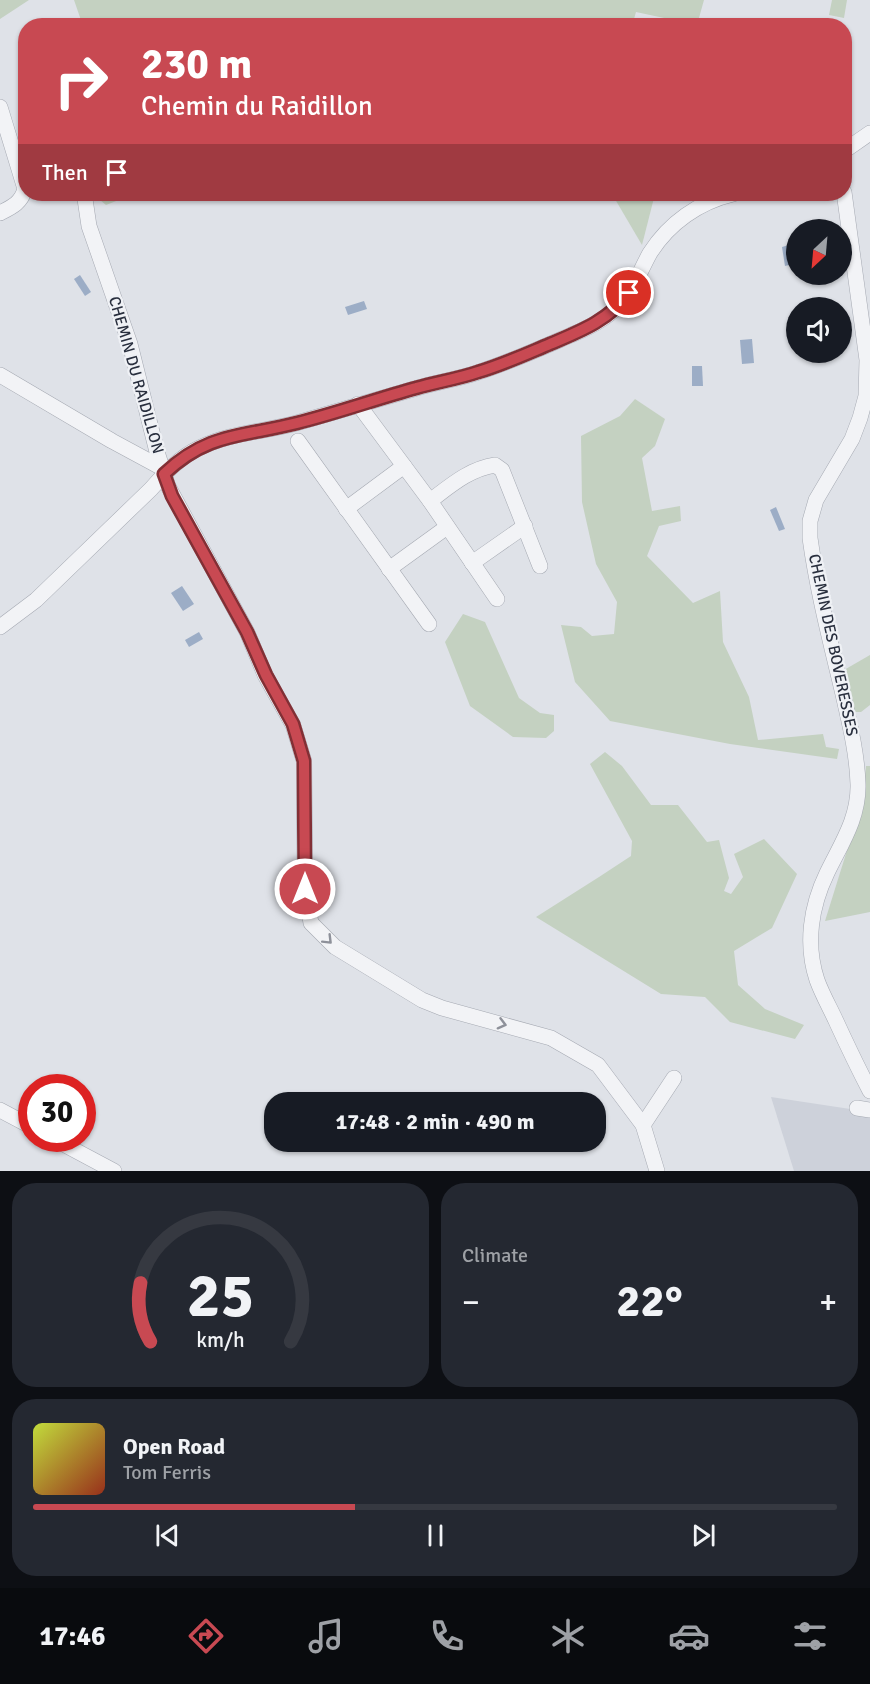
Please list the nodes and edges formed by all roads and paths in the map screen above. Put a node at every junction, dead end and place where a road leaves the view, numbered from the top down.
1 (0, 107) edge
2 (870, 133) edge
3 (18, 145) edge
4 (852, 145) edge
5 (19, 201) edge
6 (85, 201) edge
7 (714, 201) edge
8 (845, 201) edge
9 (0, 213) edge
10 (0, 375) edge
11 (358, 404) junction
12 (298, 441) dead end
13 (404, 466) junction
14 (163, 471) junction
15 (430, 501) junction
16 (346, 509) junction
17 (525, 526) junction
18 (447, 527) junction
19 (472, 563) junction
20 (540, 566) dead end
21 (389, 569) junction
22 (497, 599) dead end
23 (429, 624) dead end
24 (0, 627) edge
25 (674, 1078) dead end
26 (870, 1091) edge
27 (0, 1110) edge
28 (18, 1120) edge
29 (643, 1125) junction
30 (78, 1152) edge
31 (114, 1171) edge
32 (657, 1171) edge

1 - 3 street
2 - 4 street
5 - 9 street
6 - 14 street, CHEMIN DU RAIDILLON
7 - 11 street, CHEMIN DU RAIDILLON
8 - 26 street, CHEMIN DES BOVERESSES
10 - 14 street
11 - 13 street
11 - 14 street, CHEMIN DU RAIDILLON
12 - 16 street
13 - 15 street
13 - 16 street
14 - 24 street
14 -> 29 street
15 - 17 street
15 - 18 street
16 - 21 street
17 - 19 street
17 - 20 street
18 - 19 street
18 - 21 street
19 - 22 street
21 - 23 street
25 - 29 street
27 - 28 street
29 - 32 street
30 - 31 street

